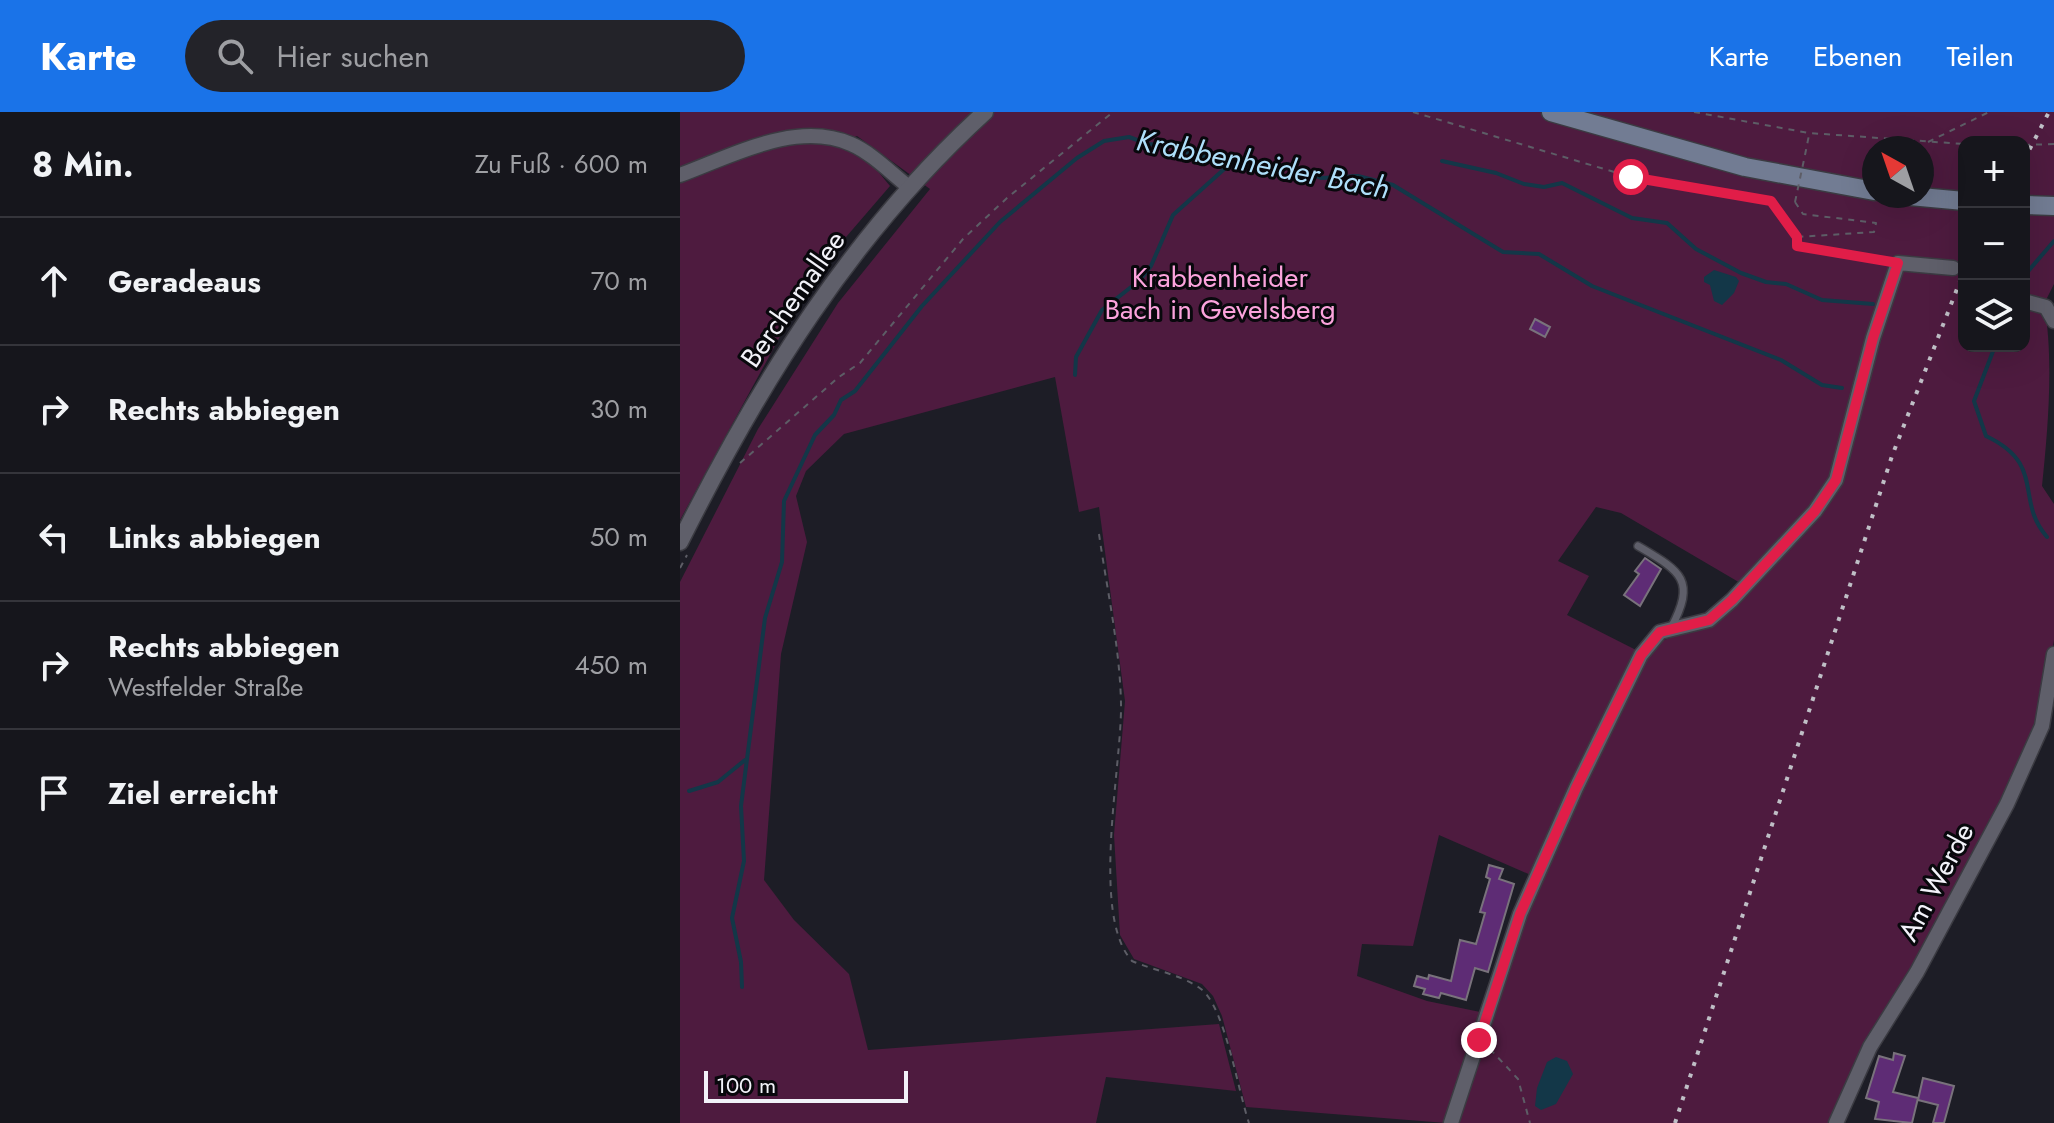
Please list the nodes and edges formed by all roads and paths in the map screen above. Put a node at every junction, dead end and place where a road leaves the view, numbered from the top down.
1 (985, 112) edge
2 (1113, 112) edge
3 (1413, 112) edge
4 (1551, 112) edge
5 (1694, 112) edge
6 (1989, 112) edge
7 (1809, 133) junction
8 (1862, 137) edge
9 (1934, 139) edge
10 (1934, 142) edge
11 (1958, 144) edge
12 (2054, 144) edge
13 (2030, 145) edge
14 (680, 175) edge
15 (910, 188) junction
16 (1862, 189) edge
17 (1934, 198) edge
18 (1958, 200) edge
19 (2030, 205) edge
20 (2054, 206) edge
21 (1797, 237) junction
22 (1898, 263) junction
23 (1953, 268) dead end
24 (2030, 303) edge
25 (2054, 321) edge
26 (741, 454) dead end
27 (1099, 534) dead end
28 (680, 542) edge
29 (1638, 546) dead end
30 (1670, 630) junction
31 (2054, 654) edge
32 (1479, 1040) junction
33 (1249, 1123) edge
34 (1451, 1123) edge
35 (1530, 1123) edge
36 (1836, 1123) edge

1 - 15 street, Berchemallee
2 - 26 path
3 - 21 path
4 - 16 main road
5 - 7 path
6 - 9 path
7 - 8 path
7 - 21 path, bridge
10 - 11 path
12 - 13 path
14 - 15 street
15 - 28 street, Berchemallee
17 - 18 main road
19 - 20 main road
21 - 22 path
22 - 23 street
22 - 30 street
24 - 25 street
27 - 33 path
29 - 30 lane
30 - 32 street
31 - 36 street, Am Werde
32 - 34 street
32 - 35 path

